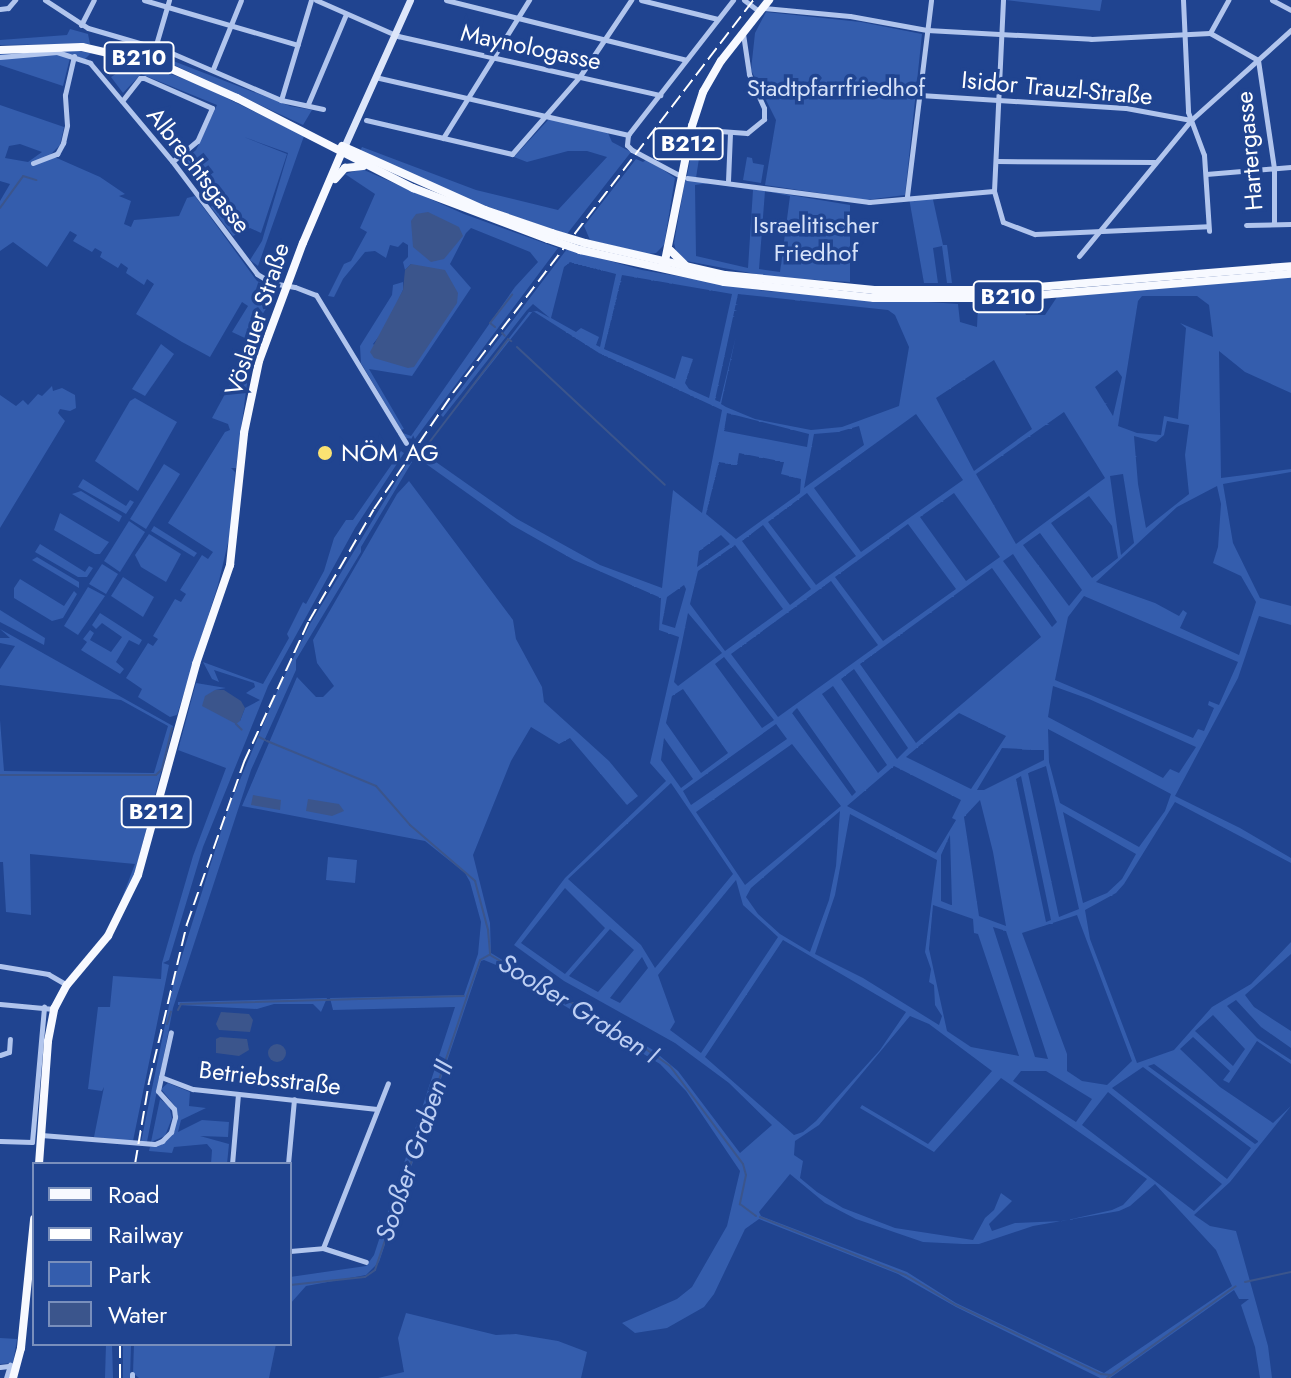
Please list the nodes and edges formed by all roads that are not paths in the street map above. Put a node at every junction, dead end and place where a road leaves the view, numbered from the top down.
1 (15, 0) edge
2 (45, 0) edge
3 (94, 0) edge
4 (144, 0) edge
5 (241, 0) edge
6 (314, 0) edge
7 (410, 0) edge
8 (446, 0) edge
9 (529, 0) edge
10 (631, 0) edge
11 (641, 0) edge
12 (733, 0) edge
13 (744, 0) edge
14 (931, 0) edge
15 (1003, 0) edge
16 (1183, 0) edge
17 (1228, 0) edge
18 (1272, 0) edge
19 (168, 3) edge
20 (764, 7) edge
21 (0, 9) edge
22 (1291, 10) edge
23 (346, 14) junction
24 (518, 18) junction
25 (718, 19) junction
26 (81, 25) junction
27 (234, 26) junction
28 (927, 30) junction
29 (1291, 30) edge
30 (1210, 33) junction
31 (393, 34) junction
32 (743, 34) junction
33 (1001, 34) junction
34 (1185, 34) junction
35 (607, 40) junction
36 (298, 45) junction
37 (155, 48) junction
38 (0, 50) edge
39 (74, 56) junction
40 (0, 57) edge
41 (493, 58) junction
42 (686, 60) junction
43 (1258, 60) junction
44 (213, 69) junction
45 (580, 76) junction
46 (375, 77) junction
47 (660, 95) junction
48 (920, 95) junction
49 (468, 98) junction
50 (998, 99) junction
51 (281, 100) junction
52 (122, 101) junction
53 (308, 104) junction
54 (323, 109) dead end
55 (547, 116) junction
56 (366, 120) dead end
57 (1191, 120) junction
58 (706, 130) dead end
59 (730, 133) junction
60 (628, 135) junction
61 (443, 138) junction
62 (343, 150) junction
63 (172, 161) junction
64 (996, 161) junction
65 (1156, 162) junction
66 (33, 163) dead end
67 (1291, 167) edge
68 (1274, 168) junction
69 (677, 174) dead end
70 (1206, 174) junction
71 (390, 177) junction
72 (687, 178) dead end
73 (728, 181) junction
74 (994, 191) junction
75 (324, 192) junction
76 (907, 196) junction
77 (1274, 224) junction
78 (1291, 224) edge
79 (1246, 225) dead end
80 (1096, 232) junction
81 (550, 236) junction
82 (583, 246) junction
83 (668, 250) junction
84 (1079, 256) dead end
85 (648, 259) junction
86 (666, 266) junction
87 (1291, 266) edge
88 (690, 268) junction
89 (1291, 274) edge
90 (287, 286) junction
91 (406, 443) dead end
92 (0, 966) edge
93 (67, 985) junction
94 (0, 1004) edge
95 (49, 1008) junction
96 (171, 1032) dead end
97 (10, 1039) dead end
98 (0, 1055) edge
99 (161, 1077) junction
100 (388, 1083) dead end
101 (238, 1094) junction
102 (294, 1099) junction
103 (377, 1109) junction
104 (38, 1140) junction
105 (0, 1141) edge
106 (39, 1162) edge
107 (232, 1162) edge
108 (288, 1162) edge
109 (32, 1234) edge
110 (323, 1248) junction
111 (292, 1251) edge
112 (366, 1262) dead end
113 (14, 1365) junction
114 (0, 1367) edge
115 (6, 1378) edge
116 (13, 1378) edge

1 - 21 street
2 - 26 street
3 - 26 street
4 - 19 street
5 - 27 street
6 - 23 street, Maynologasse
6 - 36 street
7 - 31 street, Vöslauer Straße
8 - 24 street
9 - 24 street
10 - 35 street
11 - 25 street
12 - 25 street
13 - 20 street
14 - 28 street
15 - 33 street
16 - 34 street
17 - 30 street
18 - 22 street
19 - 27 street
19 - 37 street
20 - 28 street
20 - 32 main road, B212
23 - 31 street, Maynologasse
23 - 53 street
24 - 35 street
24 - 41 street
25 - 42 street
26 - 37 street
27 - 36 street
27 - 44 street
28 - 33 street
28 - 48 street
29 - 43 street
30 - 34 street
30 - 43 street, Hartergasse
31 - 41 street, Maynologasse
31 - 46 street, Vöslauer Straße
32 - 59 street
32 - 83 main road, B212
33 - 34 street
33 - 50 street
34 - 57 street
35 - 42 street
35 - 45 street
36 - 51 street
37 - 44 street
38 - 62 main road, B210
39 - 40 street
39 - 52 street, Albrechtsgasse
39 - 66 street
41 - 45 street, Maynologasse
41 - 49 street
42 - 47 street
43 - 57 street
43 - 68 street, Hartergasse
44 - 51 street
45 - 47 street, Maynologasse
45 - 55 street
46 - 49 street
46 - 62 street, Vöslauer Straße
47 - 60 street
48 - 50 street, Isidor Trauzl-Straße
48 - 76 street
49 - 55 street
49 - 61 street
50 - 57 street, Isidor Trauzl-Straße
50 - 64 street
51 - 53 street
52 - 63 street, Albrechtsgasse
52 - 63 street
53 - 54 street
55 - 60 street
55 - 61 street
56 - 61 street
57 - 65 street
57 - 70 street
58 - 59 street
59 - 73 street
60 - 69 street
62 - 71 main road, B210
62 - 75 main road, Vöslauer Straße / B212
62 - 81 main road, B210
63 - 90 street, Albrechtsgasse
64 - 65 street
64 - 74 street
65 - 80 street
67 - 68 street
68 - 70 street
68 - 77 street, Hartergasse
70 - 80 street
71 - 75 main road, B210
71 - 81 main road, B210
72 - 73 street
73 - 76 street
74 - 76 street
74 - 80 street
75 - 90 main road, Vöslauer Straße / B212
77 - 78 street
77 - 79 street
80 - 84 street
81 - 82 main road, B210, bridge
82 - 85 main road, B210
82 - 86 main road, B210
83 - 85 main road
83 - 86 main road, B212
83 - 88 main road
85 - 86 main road, B210
86 - 88 main road, B210
86 - 89 main road, B210
87 - 88 main road, B210
90 - 91 street, Albrechtsgasse
90 - 93 main road, Vöslauer Straße / B212
92 - 93 street
93 - 95 main road, B212
94 - 95 street
95 - 104 main road, B212
96 - 99 street
97 - 98 street
99 - 101 street, Betriebsstraße
99 - 104 street
100 - 103 street
101 - 102 street, Betriebsstraße
101 - 107 street
102 - 103 street, Betriebsstraße
102 - 108 street
103 - 110 street
104 - 105 street
104 - 106 main road, B212
109 - 113 main road
110 - 111 street
110 - 112 street
113 - 114 street
113 - 115 street
113 - 116 main road

